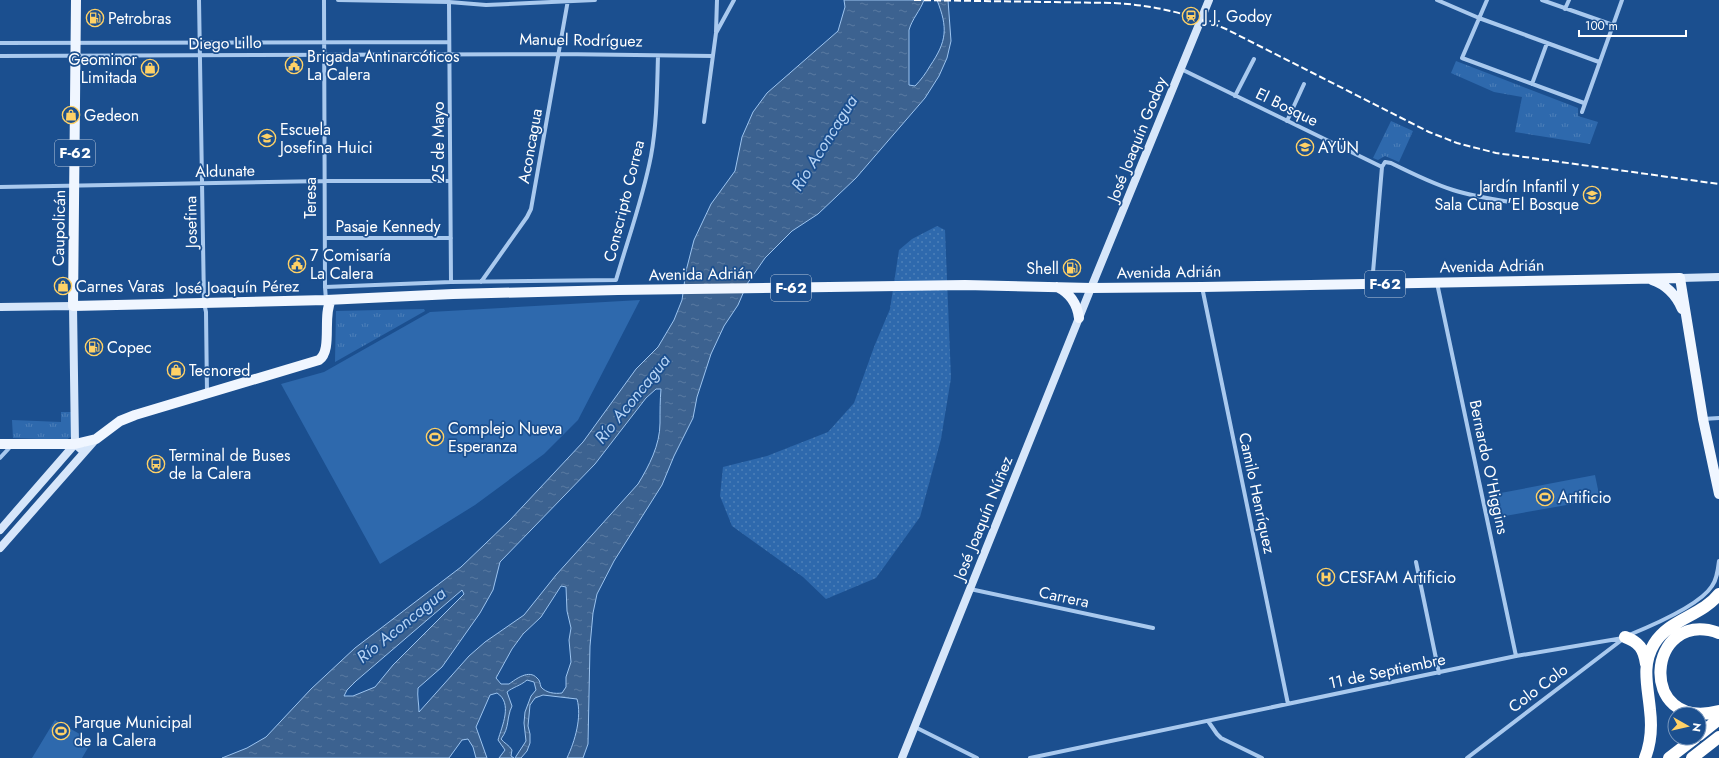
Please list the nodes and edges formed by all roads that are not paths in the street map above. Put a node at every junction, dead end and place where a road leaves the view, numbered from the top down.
1 (76, 0) edge
2 (199, 0) edge
3 (324, 0) edge
4 (338, 0) edge
5 (568, 0) edge
6 (595, 0) edge
7 (717, 0) edge
8 (734, 0) edge
9 (1209, 0) edge
10 (1437, 0) edge
11 (1487, 0) edge
12 (1542, 0) edge
13 (1569, 0) edge
14 (1622, 0) edge
15 (520, 1) edge
16 (449, 2) junction
17 (1566, 9) junction
18 (1479, 18) junction
19 (1613, 25) junction
20 (716, 33) junction
21 (449, 42) junction
22 (76, 43) junction
23 (200, 43) junction
24 (324, 43) junction
25 (1547, 43) junction
26 (0, 44) edge
27 (324, 54) junction
28 (449, 54) junction
29 (558, 54) junction
30 (76, 55) junction
31 (0, 56) edge
32 (200, 56) junction
33 (658, 56) junction
34 (713, 56) junction
35 (1254, 59) dead end
36 (1599, 62) junction
37 (1181, 69) junction
38 (1304, 84) dead end
39 (1532, 84) junction
40 (1235, 96) junction
41 (1584, 103) junction
42 (1582, 112) dead end
43 (1287, 121) junction
44 (704, 122) dead end
45 (1382, 167) junction
46 (325, 181) junction
47 (450, 181) junction
48 (202, 183) junction
49 (74, 185) junction
50 (0, 187) edge
51 (1510, 202) dead end
52 (325, 238) junction
53 (450, 238) junction
54 (1719, 277) edge
55 (1646, 278) junction
56 (1680, 278) junction
57 (450, 282) junction
58 (481, 282) junction
59 (1437, 282) junction
60 (1372, 284) junction
61 (617, 285) junction
62 (1202, 286) junction
63 (325, 287) junction
64 (1057, 287) junction
65 (1091, 288) junction
66 (304, 300) junction
67 (329, 300) junction
68 (204, 303) junction
69 (73, 306) junction
70 (0, 307) edge
71 (327, 311) junction
72 (1079, 318) junction
73 (1687, 321) junction
74 (207, 395) junction
75 (1719, 418) edge
76 (1703, 419) junction
77 (96, 439) junction
78 (0, 444) edge
79 (75, 444) junction
80 (12, 445) junction
81 (84, 452) junction
82 (0, 458) edge
83 (1716, 468) edge
84 (1719, 494) edge
85 (0, 530) edge
86 (0, 548) edge
87 (1416, 562) dead end
88 (1719, 562) edge
89 (969, 589) junction
90 (1719, 594) edge
91 (1153, 628) dead end
92 (1719, 633) edge
93 (1625, 637) junction
94 (1516, 656) junction
95 (1646, 665) junction
96 (1439, 673) junction
97 (1288, 704) junction
98 (1719, 711) edge
99 (1719, 719) edge
100 (1208, 721) junction
101 (914, 727) junction
102 (1707, 729) edge
103 (1719, 737) edge
104 (1685, 746) edge
105 (1706, 747) junction
106 (967, 754) junction
107 (902, 758) edge
108 (970, 758) edge
109 (977, 758) edge
110 (1030, 758) edge
111 (1262, 758) edge
112 (1467, 758) edge
113 (1645, 758) edge
114 (1669, 758) edge
115 (1692, 758) edge
116 (1697, 758) edge

1 - 22 main road, Caupolicán / F-62
2 - 23 street, Josefina
3 - 24 street, Teresa
4 - 16 street
5 - 6 street
5 - 15 street
5 - 29 street, Aconcagua
7 - 20 street
8 - 20 street
9 - 37 street, José Joaquín Godoy
10 - 18 street
11 - 18 street
12 - 17 street
13 - 17 street
14 - 19 street
15 - 16 street
16 - 21 street, 25 de Mayo
17 - 19 street
18 - 25 street
18 - 39 street
19 - 36 street
20 - 34 street
21 - 24 street, Diego Lillo
21 - 28 street, 25 de Mayo
22 - 23 street, Diego Lillo
22 - 26 street, Diego Lillo
22 - 30 main road, Caupolicán / F-62
23 - 24 street, Diego Lillo
23 - 32 street, Josefina
24 - 27 street, Teresa
25 - 36 street
25 - 39 street
27 - 28 street, Diego Lillo
27 - 32 street, Diego Lillo
27 - 46 street, Teresa
28 - 29 street, Manuel Rodríguez
28 - 47 street, 25 de Mayo
29 - 33 street, Manuel Rodríguez
29 - 58 street, Aconcagua
30 - 31 street, Diego Lillo
30 - 32 street, Diego Lillo
30 - 49 main road, Caupolicán / F-62
32 - 48 street, Josefina
33 - 34 street, Manuel Rodríguez
33 - 61 street, Conscripto Correa
34 - 44 street
35 - 40 street
36 - 41 street
37 - 40 street, El Bosque
37 - 65 street, José Joaquín Godoy
38 - 43 street
39 - 41 street
40 - 43 street, El Bosque
41 - 42 street
43 - 45 street, El Bosque
45 - 51 street, El Bosque
45 - 60 street
46 - 47 street, Aldunate
46 - 48 street, Aldunate
46 - 52 street, Teresa
47 - 53 street, 25 de Mayo
48 - 49 street, Aldunate
48 - 68 street, Josefina
49 - 50 street, Aldunate
49 - 69 main road, Caupolicán / F-62
52 - 53 street, Pasaje Kennedy
52 - 63 street, Teresa
53 - 57 street, 25 de Mayo
54 - 56 street, Avenida Adrián
55 - 56 main road, Avenida Adrián / F-62
55 - 59 main road, Avenida Adrián / F-62
55 - 73 main road
56 - 73 main road
57 - 58 street
57 - 63 street
58 - 61 street
59 - 60 main road, Avenida Adrián / F-62
59 - 94 street, Bernardo O'Higgins
60 - 62 main road, Avenida Adrián / F-62
61 - 64 main road, Avenida Adrián / F-62
61 - 67 main road, José Joaquín Pérez / F-62
62 - 65 main road, Avenida Adrián / F-62
62 - 97 street, Camilo Henríquez
63 - 67 street, Teresa
64 - 65 main road, Avenida Adrián / F-62
64 - 72 main road
65 - 72 street, José Joaquín Núñez
66 - 67 main road, José Joaquín Pérez / F-62
66 - 68 main road, José Joaquín Pérez / F-62
66 - 71 main road
67 - 71 main road, Teresa
68 - 69 main road, José Joaquín Pérez / F-62
68 - 74 street, Josefina
69 - 70 street, José Joaquín Pérez
69 - 79 street, Caupolicán
71 - 74 main road, Teresa
72 - 89 street, José Joaquín Núñez
73 - 76 main road
74 - 77 main road
75 - 76 street
76 - 83 main road
77 - 79 main road
77 - 81 street
78 - 80 main road
79 - 80 main road
79 - 81 street
79 - 85 street
80 - 82 street
81 - 86 street
83 - 84 main road
87 - 96 street
88 - 93 street, 11 de Septiembre
89 - 91 street, Carrera
89 - 101 street, José Joaquín Núñez
90 - 95 highway
92 - 98 highway
93 - 94 street, 11 de Septiembre
93 - 95 highway
93 - 112 street, Colo Colo
94 - 96 street, 11 de Septiembre
95 - 113 highway
96 - 97 street, 11 de Septiembre
97 - 100 street, 11 de Septiembre
99 - 102 highway
100 - 110 street, 11 de Septiembre
100 - 111 street
101 - 106 street
101 - 107 street, José Joaquín Núñez
103 - 105 highway
104 - 114 highway
105 - 115 highway
105 - 116 highway
106 - 108 street
106 - 109 street

